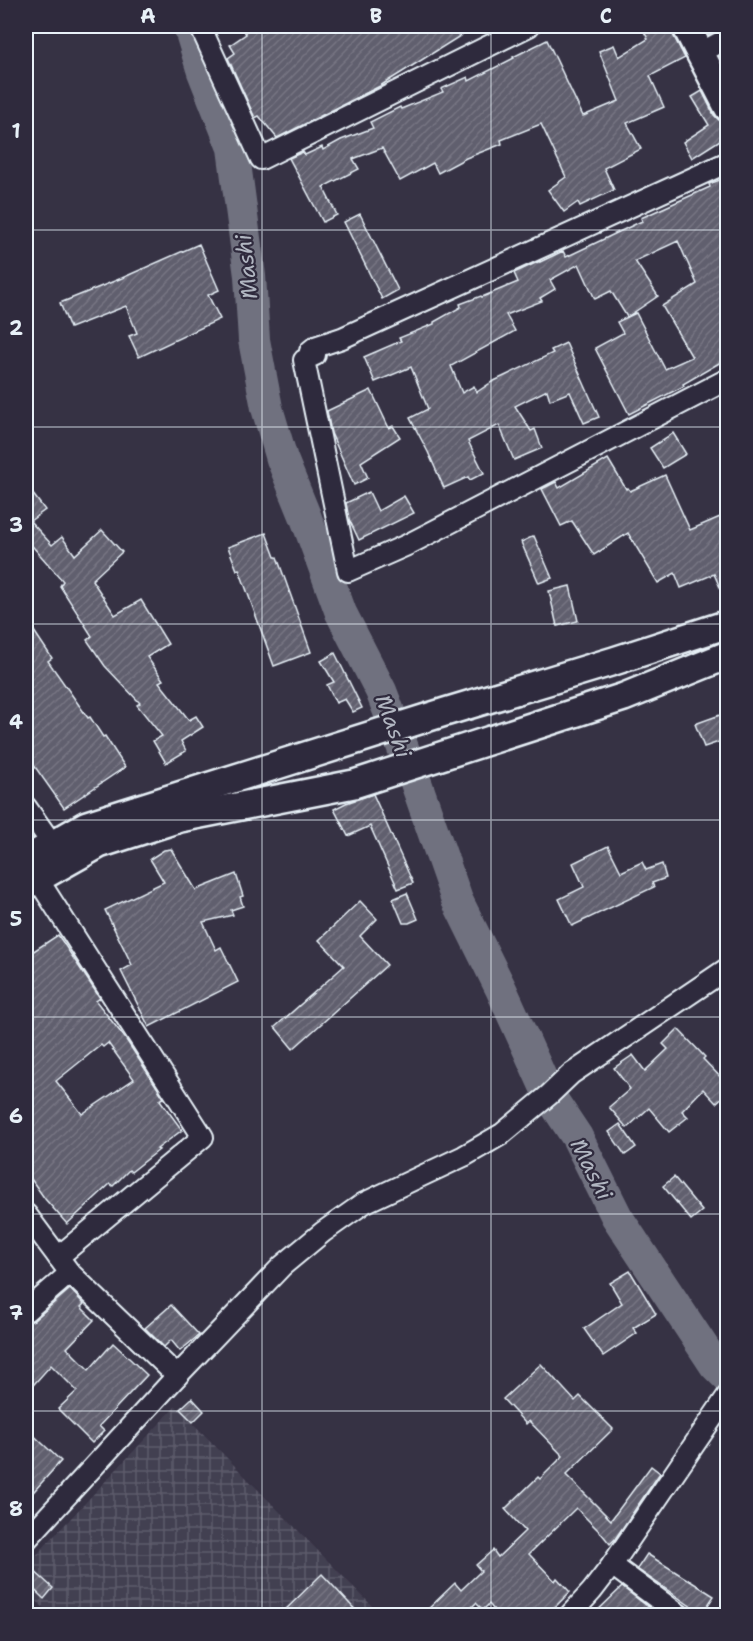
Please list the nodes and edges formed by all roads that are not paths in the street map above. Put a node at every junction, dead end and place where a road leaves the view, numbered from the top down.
1 (200, 26) edge
2 (529, 26) edge
3 (686, 26) edge
4 (728, 38) edge
5 (700, 53) junction
6 (728, 107) edge
7 (728, 162) edge
8 (728, 379) edge
9 (728, 624) edge
10 (728, 655) edge
11 (26, 807) edge
12 (53, 844) junction
13 (29, 874) edge
14 (728, 968) edge
15 (26, 1214) edge
16 (58, 1257) junction
17 (70, 1273) junction
18 (26, 1311) edge
19 (177, 1376) junction
20 (728, 1395) edge
21 (26, 1540) edge
22 (612, 1565) junction
23 (569, 1616) edge
24 (681, 1616) edge

1 - 2 street
3 - 5 main road
4 - 5 street
5 - 6 main road
7 - 8 street
9 - 12 main road
10 - 13 main road
11 - 12 street
12 - 13 main road
13 - 16 street
14 - 19 street
15 - 16 street
16 - 17 street
17 - 18 street
17 - 19 street
19 - 21 street
20 - 22 street
22 - 23 street
22 - 24 street

